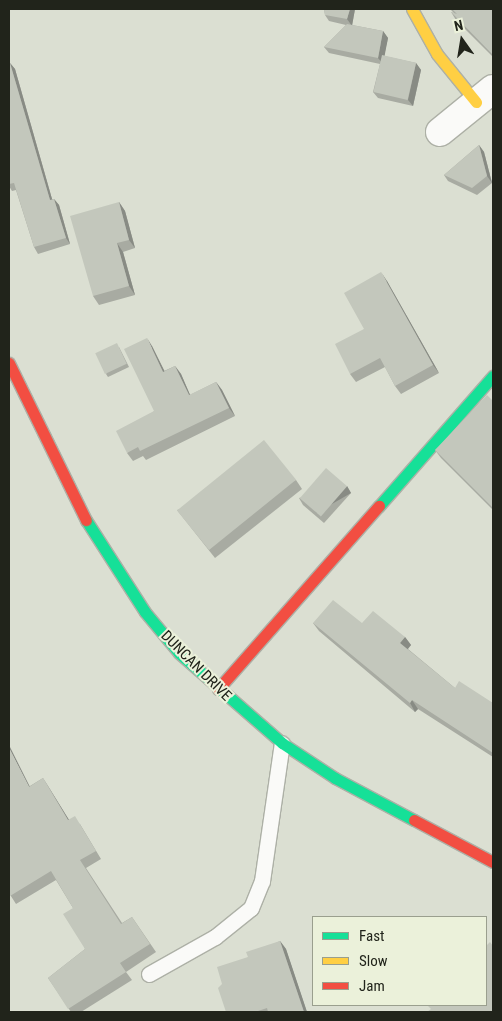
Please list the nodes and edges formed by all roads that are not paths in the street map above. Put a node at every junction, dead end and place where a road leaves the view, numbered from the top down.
1 (412, 9) edge
2 (484, 95) edge
3 (440, 132) dead end
4 (9, 363) edge
5 (493, 376) edge
6 (218, 689) junction
7 (282, 743) junction
8 (493, 862) edge
9 (149, 974) dead end

1 - 2 street
2 - 3 street
4 - 6 street, DUNCAN DRIVE
5 - 6 street
6 - 7 street, DUNCAN DRIVE
7 - 8 street, DUNCAN DRIVE
7 - 9 lane

